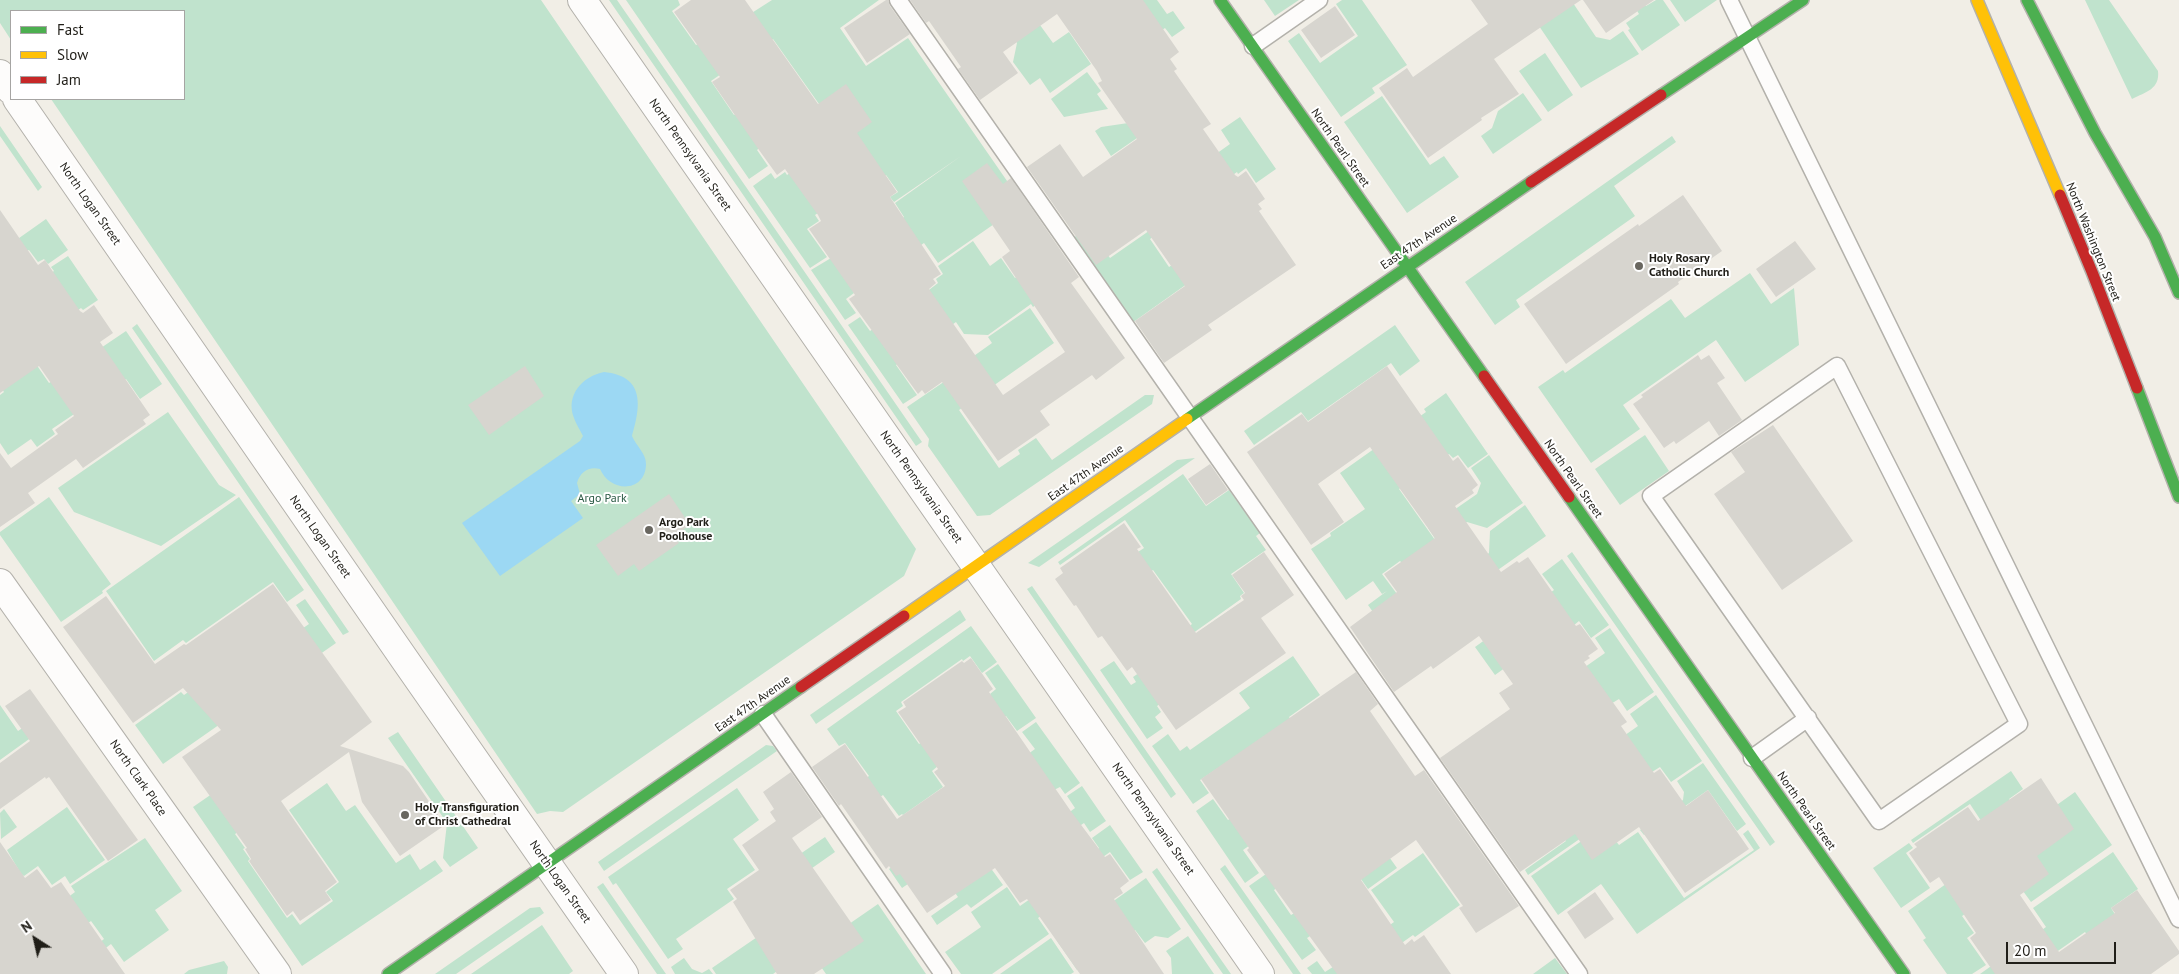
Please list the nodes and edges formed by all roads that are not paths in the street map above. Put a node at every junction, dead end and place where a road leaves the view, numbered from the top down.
1 (582, 0) edge
2 (898, 0) edge
3 (1220, 0) edge
4 (1319, 0) edge
5 (1729, 0) edge
6 (1803, 0) edge
7 (1977, 0) edge
8 (2027, 0) edge
9 (1747, 38) junction
10 (1252, 46) junction
11 (0, 74) edge
12 (10, 89) edge
13 (18, 100) edge
14 (1407, 266) junction
15 (2179, 293) edge
16 (1190, 418) junction
17 (2179, 497) edge
18 (976, 566) junction
19 (0, 583) edge
20 (763, 714) junction
21 (1808, 718) junction
22 (1752, 758) junction
23 (547, 864) junction
24 (2179, 919) edge
25 (277, 974) edge
26 (388, 974) edge
27 (624, 974) edge
28 (943, 974) edge
29 (1260, 974) edge
30 (1579, 974) edge
31 (1904, 974) edge

1 - 18 street, North Pennsylvania Street
2 - 16 lane
3 - 10 street, North Pearl Street
4 - 10 lane
5 - 9 lane
6 - 9 street, East 47th Avenue
7 - 17 street, North Washington Street
8 - 15 street
9 - 14 street, East 47th Avenue
9 - 24 lane
10 - 14 street, North Pearl Street
11 - 12 street
13 - 23 street, North Logan Street
14 - 16 street, East 47th Avenue
14 - 22 street, North Pearl Street
16 - 18 street, East 47th Avenue
16 - 30 lane
18 - 20 street, East 47th Avenue
18 - 29 street, North Pennsylvania Street
19 - 25 street, North Clark Place
20 - 23 street, East 47th Avenue
20 - 28 lane
21 - 21 lane
21 - 22 lane
22 - 31 street, North Pearl Street
23 - 26 street, East 47th Avenue
23 - 27 street, North Logan Street

